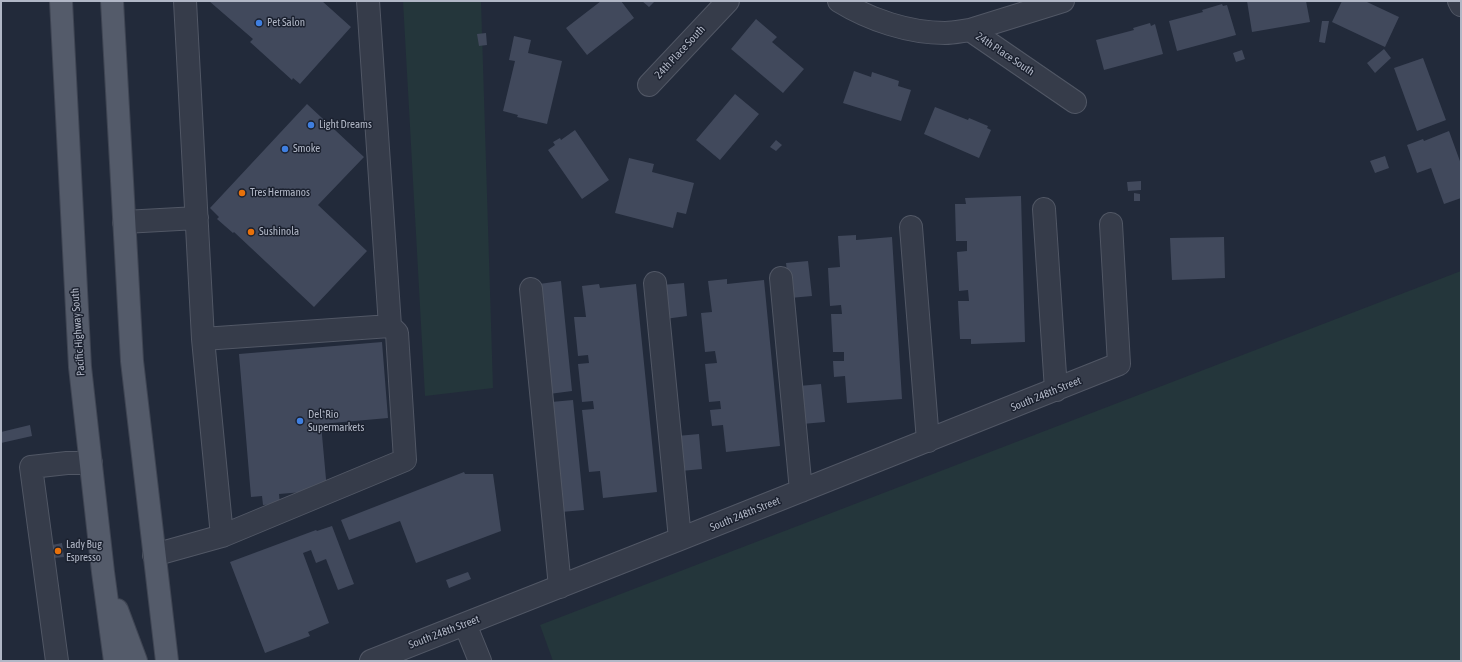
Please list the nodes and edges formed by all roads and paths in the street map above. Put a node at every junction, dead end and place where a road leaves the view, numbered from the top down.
1 (61, 1) edge
2 (112, 1) edge
3 (185, 1) edge
4 (368, 1) edge
5 (728, 1) edge
6 (839, 1) edge
7 (1063, 1) edge
8 (1459, 1) edge
9 (1461, 5) edge
10 (970, 30) junction
11 (649, 85) dead end
12 (1075, 102) dead end
13 (1044, 209) dead end
14 (197, 218) junction
15 (124, 222) junction
16 (1111, 224) dead end
17 (911, 227) dead end
18 (780, 278) dead end
19 (655, 283) dead end
20 (531, 289) dead end
21 (390, 326) junction
22 (203, 339) junction
23 (1056, 390) junction
24 (928, 441) junction
25 (91, 463) junction
26 (801, 491) junction
27 (222, 536) junction
28 (680, 539) junction
29 (154, 555) junction
30 (103, 572) junction
31 (560, 587) junction
32 (465, 624) junction
33 (56, 661) edge
34 (115, 661) edge
35 (136, 661) edge
36 (167, 661) edge
37 (371, 661) edge
38 (480, 661) edge

1 - 25 main road, Pacific Highway South
2 - 15 main road
3 - 14 street
4 - 21 street
5 - 11 street, 24th Place South
6 - 10 street, 24th Place South
7 - 10 street
8 - 9 street
10 - 12 street, 24th Place South
13 - 23 street
14 - 15 street
14 - 22 street
15 - 29 main road
16 - 23 street, South 248th Street
17 - 24 street
18 - 26 street
19 - 28 street
20 - 31 street
21 - 22 street
21 - 27 street
22 - 27 street
23 - 24 street, South 248th Street
24 - 26 street, South 248th Street
25 - 30 main road, Pacific Highway South
25 - 33 street
26 - 28 street, South 248th Street
27 - 29 street
28 - 31 street, South 248th Street
29 - 36 main road
30 - 34 main road, Pacific Highway South
30 - 35 main road
31 - 32 street, South 248th Street
32 - 37 street, South 248th Street
32 - 38 street

